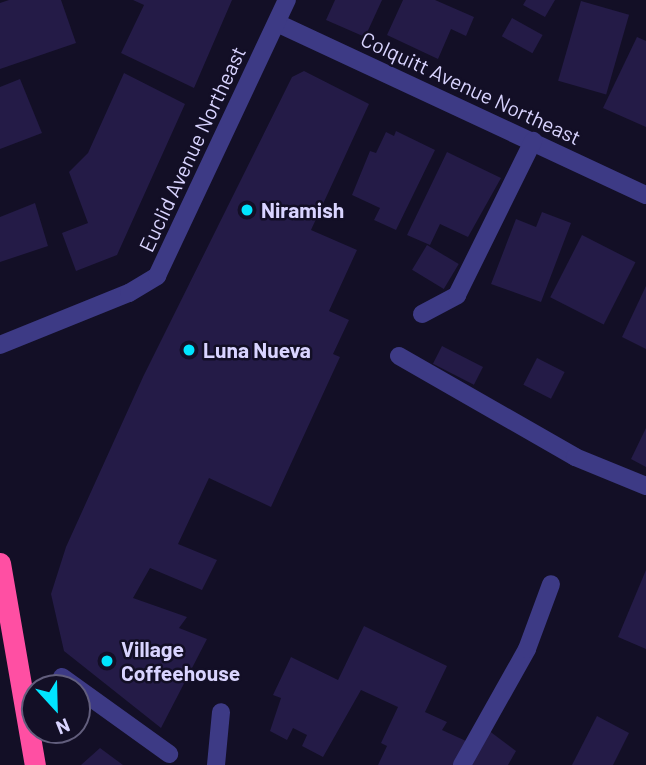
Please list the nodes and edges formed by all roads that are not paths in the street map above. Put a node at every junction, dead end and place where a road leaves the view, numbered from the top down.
1 (287, 0) edge
2 (277, 23) junction
3 (533, 141) junction
4 (646, 195) edge
5 (422, 314) dead end
6 (0, 345) edge
7 (399, 356) dead end
8 (646, 486) edge
9 (0, 563) edge
10 (551, 584) dead end
11 (3, 617) edge
12 (91, 698) edge
13 (221, 712) dead end
14 (169, 754) dead end
15 (35, 765) edge
16 (216, 765) edge
17 (462, 765) edge

1 - 2 street, Euclid Avenue Northeast
2 - 3 street, Colquitt Avenue Northeast
2 - 6 street, Euclid Avenue Northeast
3 - 4 street, Colquitt Avenue Northeast
3 - 5 street
7 - 8 street
9 - 11 highway
10 - 17 street
11 - 15 highway
12 - 14 street
13 - 16 street

